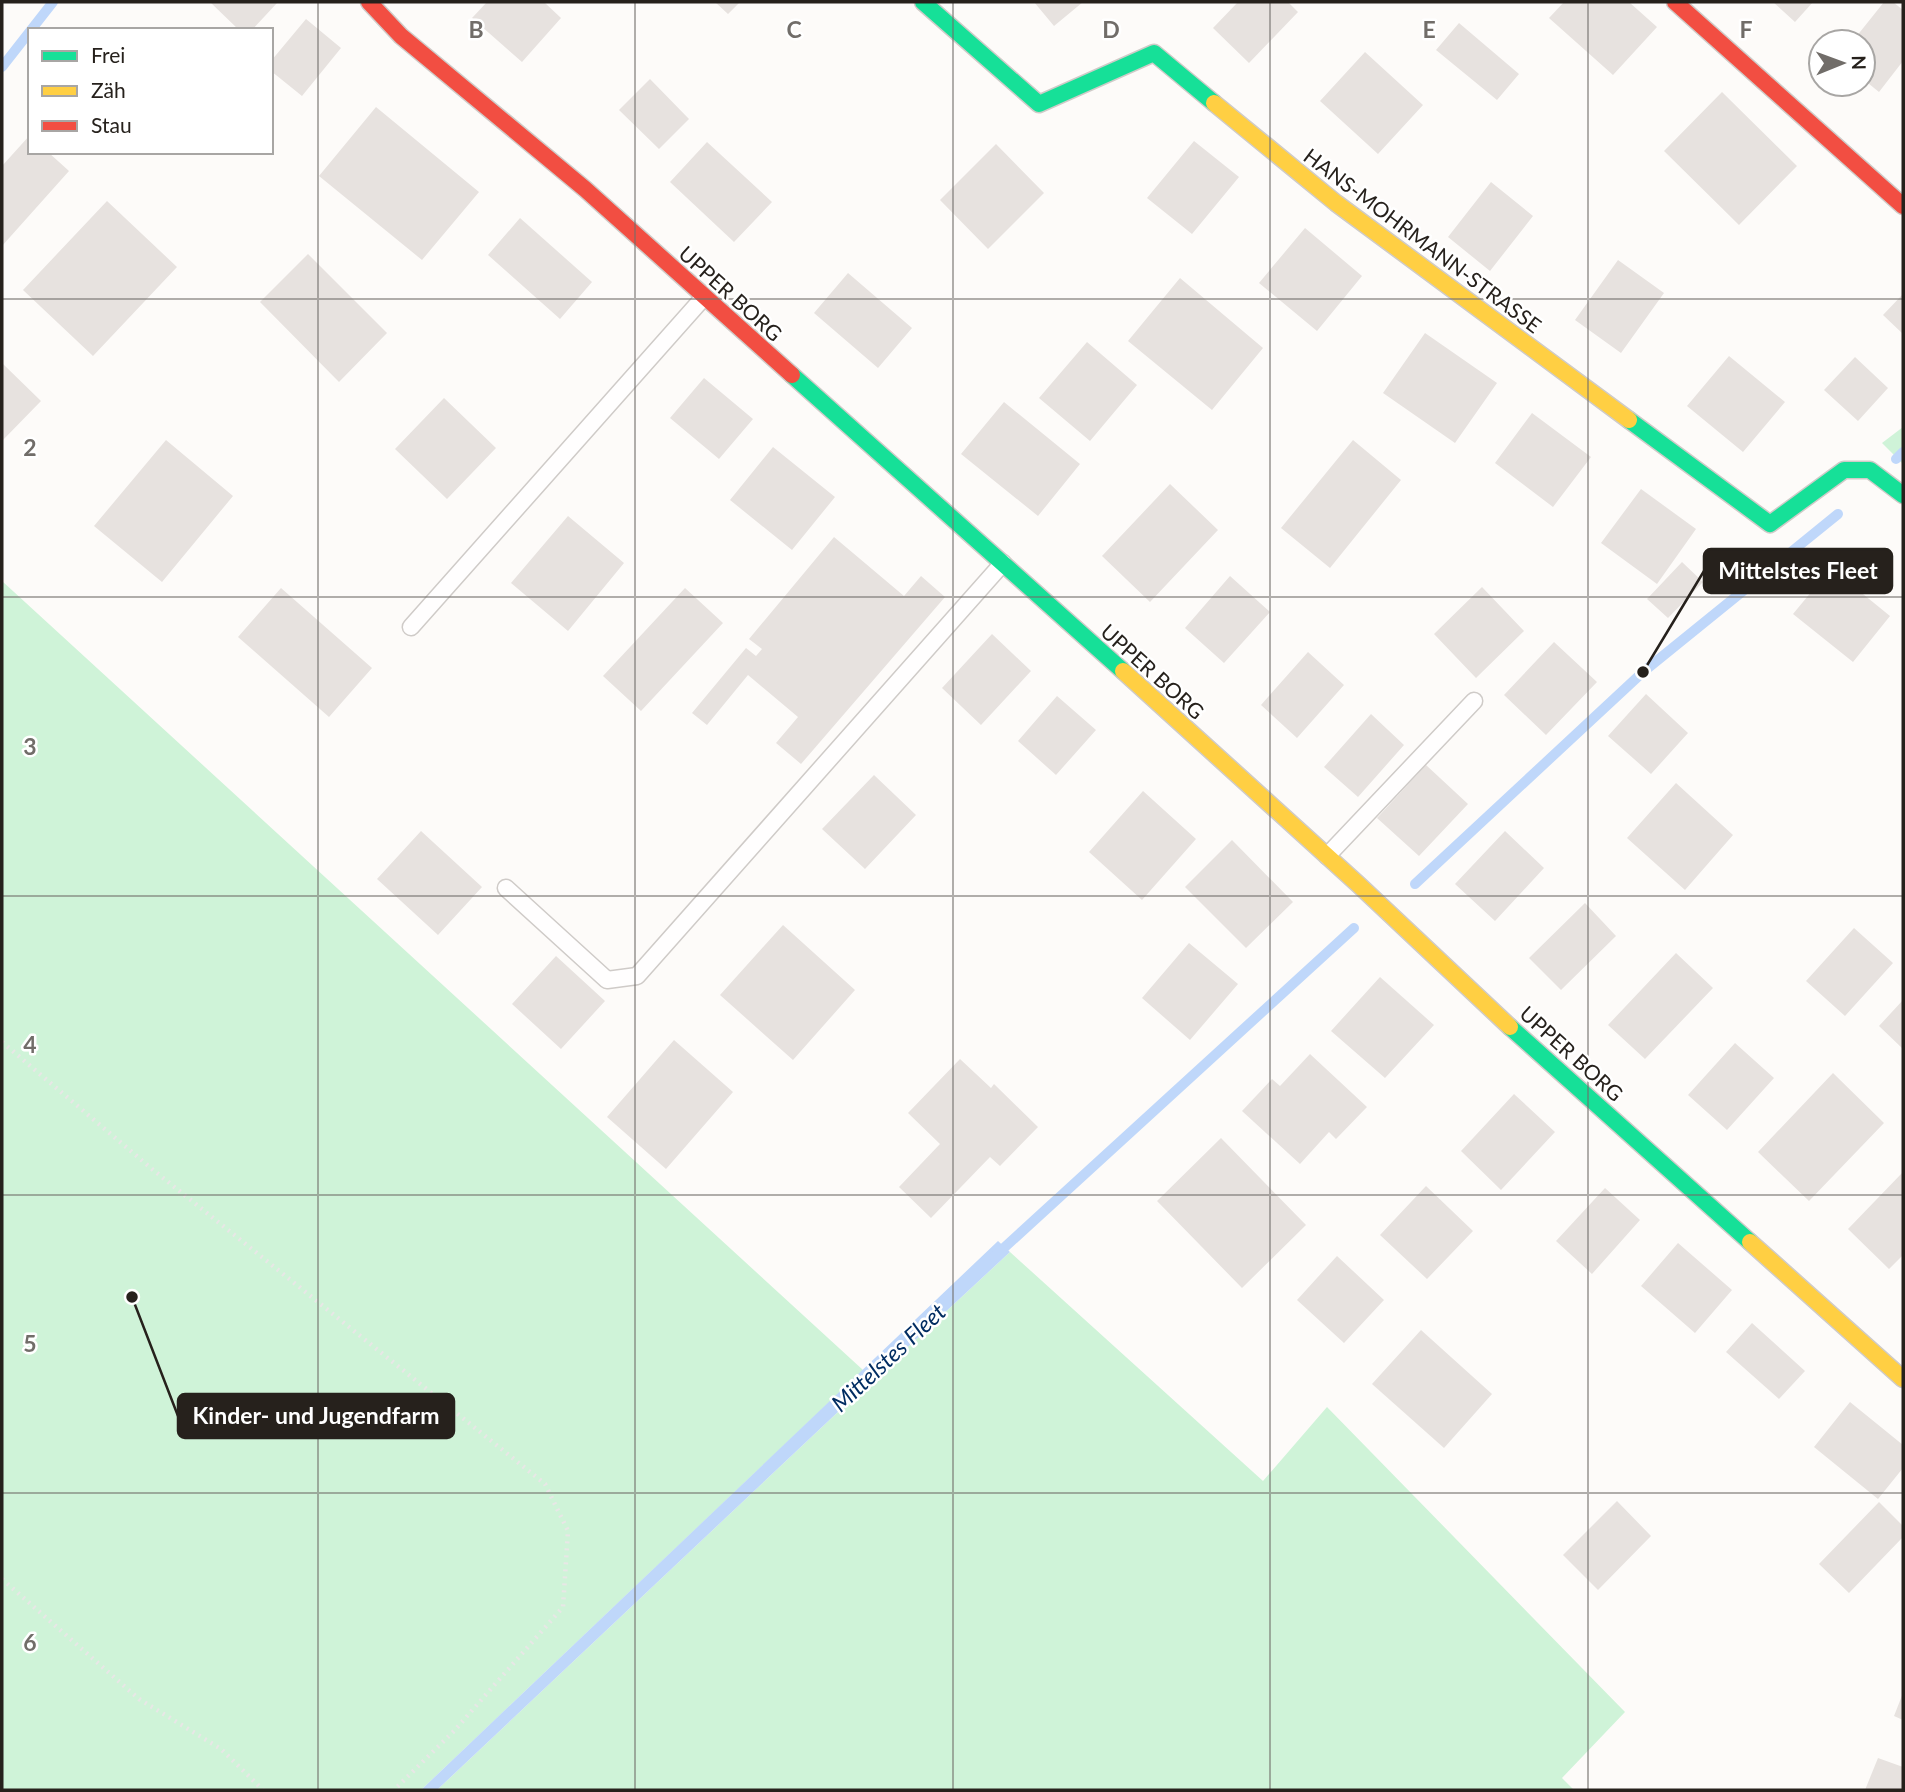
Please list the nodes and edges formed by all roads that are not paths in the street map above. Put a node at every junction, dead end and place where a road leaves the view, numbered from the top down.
1 (369, 2) edge
2 (923, 2) edge
3 (1675, 2) edge
4 (1903, 206) edge
5 (704, 297) junction
6 (1903, 495) edge
7 (1003, 563) junction
8 (411, 627) dead end
9 (1474, 701) dead end
10 (1327, 856) junction
11 (506, 888) dead end
12 (1903, 1379) edge

1 - 5 street, UPPER BORG
2 - 6 street, HANS-MOHRMANN-STRASSE
3 - 4 street
5 - 7 street, UPPER BORG
5 - 8 lane
7 - 10 street, UPPER BORG
7 - 11 lane
9 - 10 lane
10 - 12 street, UPPER BORG

